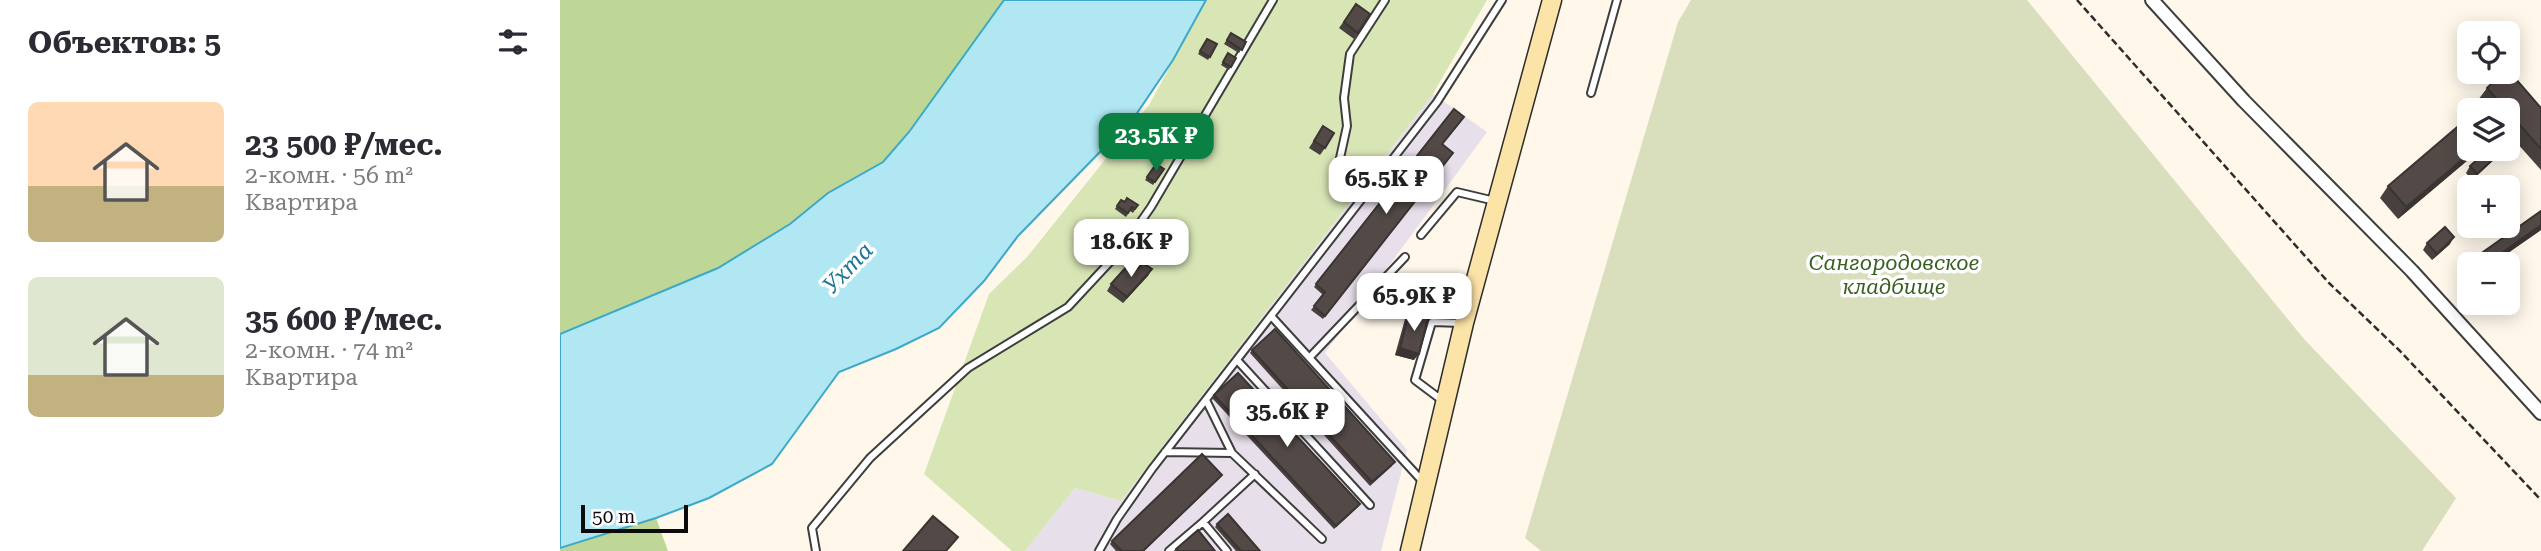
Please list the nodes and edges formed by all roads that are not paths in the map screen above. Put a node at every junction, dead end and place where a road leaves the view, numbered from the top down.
1 (1273, 0) edge
2 (1385, 0) edge
3 (1502, 0) edge
4 (1552, 0) edge
5 (1617, 0) edge
6 (2152, 0) edge
7 (1591, 93) dead end
8 (1374, 184) junction
9 (1497, 201) junction
10 (1421, 235) dead end
11 (1405, 257) dead end
12 (1271, 316) junction
13 (1464, 323) junction
14 (1310, 358) junction
15 (1237, 360) junction
16 (1206, 400) junction
17 (1446, 404) junction
18 (2541, 414) edge
19 (1165, 452) junction
20 (1232, 453) junction
21 (1255, 474) junction
22 (1425, 485) junction
23 (1370, 505) dead end
24 (1203, 522) junction
25 (1322, 539) dead end
26 (816, 551) edge
27 (1099, 551) edge
28 (1169, 551) edge
29 (1227, 551) edge
30 (1410, 551) edge

1 - 26 lane
2 - 8 lane
3 - 8 lane
4 - 9 street
5 - 7 lane
6 - 18 street
8 - 12 lane
9 - 10 lane
9 - 13 street
11 - 14 lane
12 - 14 lane
12 - 15 lane
13 - 17 street
13 - 17 lane
14 - 22 lane
15 - 16 lane
15 - 23 lane
16 - 19 lane
16 - 20 lane
17 - 22 street
19 - 20 lane
19 - 27 lane
20 - 21 lane
21 - 24 lane
21 - 25 lane
22 - 30 street
24 - 28 lane
24 - 29 lane

